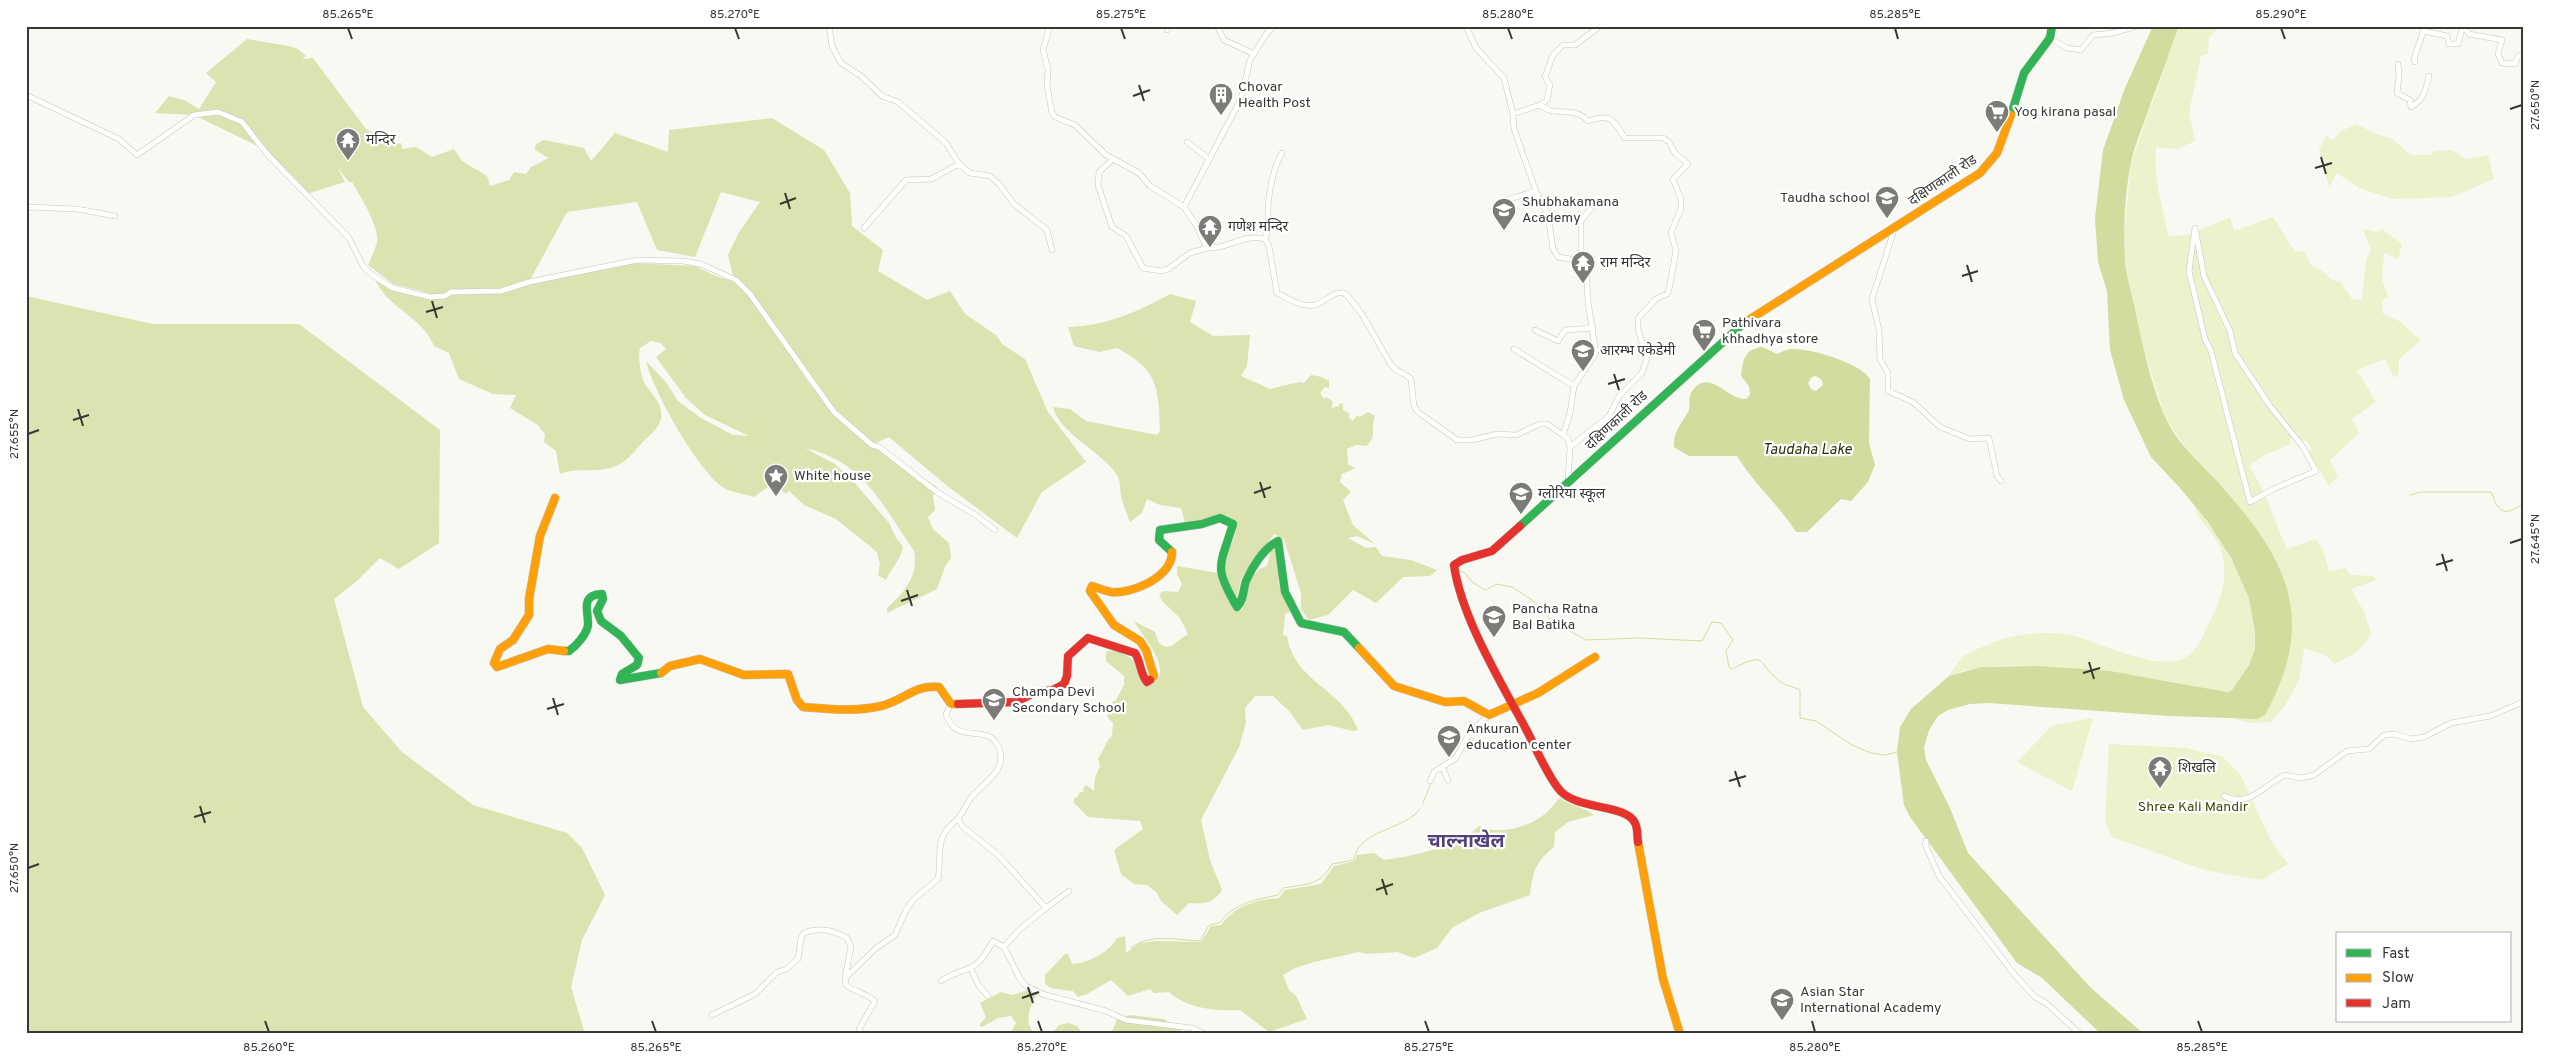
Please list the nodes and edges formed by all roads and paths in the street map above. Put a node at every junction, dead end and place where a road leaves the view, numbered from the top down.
1 (829, 26) edge
2 (1050, 26) edge
3 (1218, 26) edge
4 (1274, 26) edge
5 (1466, 26) edge
6 (1600, 26) edge
7 (2052, 26) edge
8 (2137, 26) edge
9 (2464, 26) edge
10 (2425, 28) edge
11 (2050, 38) junction
12 (1254, 54) junction
13 (2523, 55) edge
14 (2415, 62) dead end
15 (2398, 64) dead end
16 (2428, 76) dead end
17 (26, 95) edge
18 (1540, 105) junction
19 (1513, 114) junction
20 (1187, 142) dead end
21 (1282, 153) dead end
22 (1112, 159) junction
23 (1209, 159) junction
24 (959, 164) junction
25 (1536, 191) junction
26 (1506, 200) dead end
27 (1592, 206) dead end
28 (1184, 207) junction
29 (26, 208) edge
30 (115, 216) dead end
31 (864, 228) dead end
32 (2195, 228) joint
33 (1894, 230) junction
34 (1265, 239) junction
35 (1207, 248) junction
36 (1052, 250) dead end
37 (1585, 262) junction
38 (1593, 328) junction
39 (1535, 330) dead end
40 (1514, 349) dead end
41 (1574, 386) junction
42 (1563, 434) junction
43 (1570, 447) junction
44 (2001, 481) dead end
45 (1568, 484) junction
46 (555, 498) dead end
47 (995, 530) dead end
48 (1595, 657) dead end
49 (2523, 702) edge
50 (951, 704) junction
51 (1513, 704) junction
52 (1488, 715) junction
53 (1470, 732) junction
54 (1476, 738) dead end
55 (1443, 769) junction
56 (1448, 780) dead end
57 (1430, 781) dead end
58 (2224, 796) dead end
59 (958, 819) junction
60 (1926, 841) dead end
61 (1069, 891) dead end
62 (1046, 908) junction
63 (1004, 947) junction
64 (971, 969) junction
65 (845, 978) junction
66 (941, 981) dead end
67 (988, 996) dead end
68 (712, 1015) dead end
69 (862, 1034) edge
70 (1205, 1034) edge
71 (1680, 1034) edge
72 (2080, 1034) edge

1 - 24 street
2 - 22 street
3 - 12 street
4 - 12 street
5 - 19 street
6 - 18 street
7 - 11 street, दक्षिणकाली रोड
8 - 11 street
9 - 10 street
9 - 13 street
10 - 14 street
11 - 33 street, दक्षिणकाली रोड
12 - 23 street
15 - 16 street
17 - 47 street
18 - 19 street
18 - 43 street
19 - 25 street
20 - 23 street
21 - 34 street
22 - 28 street
22 - 35 street
23 - 28 street
24 - 31 street
24 - 36 street
25 - 26 street
25 - 37 street
27 - 37 street
28 - 35 street
29 - 30 street
32 - 32 street
33 - 44 street
33 - 45 street, दक्षिणकाली रोड
34 - 35 street
34 - 42 street
37 - 38 street
38 - 39 street
38 - 41 street
40 - 41 street
41 - 42 street
42 - 43 street
43 - 45 street
45 - 51 street, दक्षिणकाली रोड
46 - 50 street
48 - 51 street
49 - 58 street
50 - 52 street
50 - 59 street
51 - 52 street
51 - 71 street, दक्षिणकाली रोड
52 - 53 street
53 - 54 street
53 - 55 street
55 - 56 street
55 - 57 street
59 - 62 street
59 - 65 street
60 - 72 street
61 - 62 street
62 - 63 street
63 - 64 street
63 - 70 street
64 - 66 street
64 - 67 street
65 - 68 street
65 - 69 street

